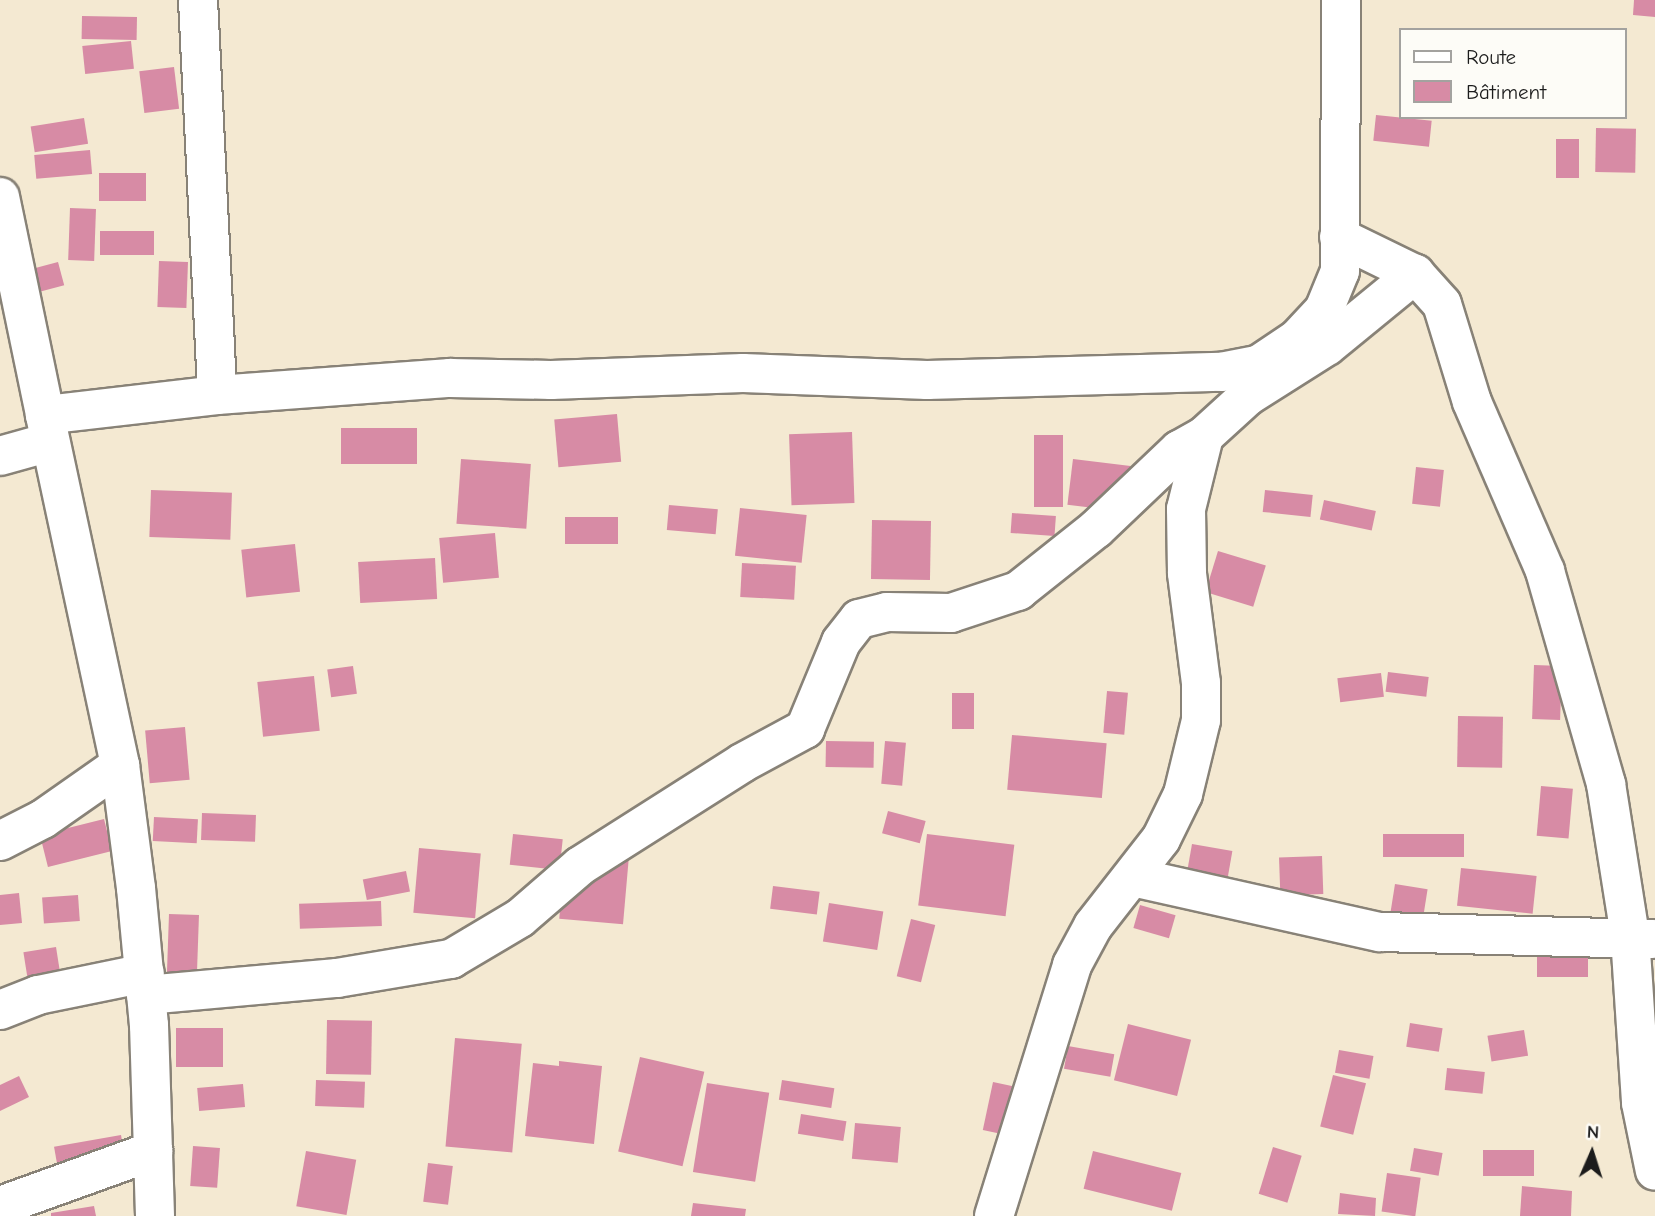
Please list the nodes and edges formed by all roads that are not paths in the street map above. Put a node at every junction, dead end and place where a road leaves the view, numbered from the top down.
1 (198, 0) edge
2 (1341, 0) edge
3 (0, 197) edge
4 (1339, 237) junction
5 (1415, 274) junction
6 (217, 396) junction
7 (48, 429) junction
8 (1204, 436) junction
9 (0, 456) edge
10 (120, 765) junction
11 (0, 841) edge
12 (1133, 877) junction
13 (1643, 938) edge
14 (146, 984) junction
15 (0, 1010) edge
16 (153, 1151) junction
17 (1655, 1171) edge
18 (0, 1206) edge
19 (155, 1216) edge
20 (994, 1216) edge

1 - 6 street
2 - 4 street
3 - 7 street
4 - 5 street
4 - 6 street
5 - 8 street
5 - 13 street
6 - 7 street
7 - 9 street
7 - 10 street
8 - 12 street
8 - 14 street
10 - 11 street
10 - 14 street
12 - 13 street
12 - 20 street
13 - 17 street
14 - 15 street
14 - 16 street
16 - 18 street
16 - 19 street

